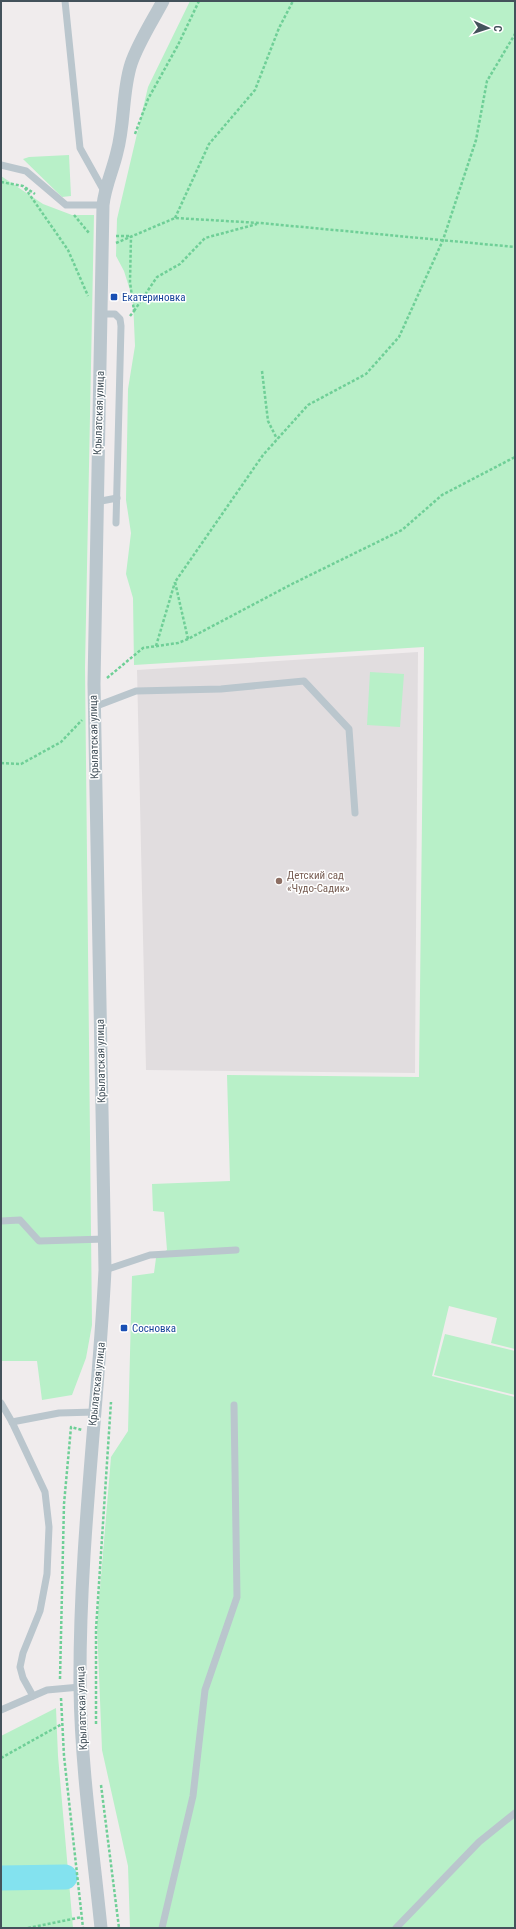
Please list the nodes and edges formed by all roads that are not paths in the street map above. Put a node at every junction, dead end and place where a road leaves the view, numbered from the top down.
1 (65, 1) edge
2 (163, 1) edge
3 (1, 165) edge
4 (104, 191) junction
5 (103, 205) junction
6 (102, 314) junction
7 (117, 498) junction
8 (96, 502) junction
9 (116, 523) dead end
10 (94, 707) junction
11 (355, 813) dead end
12 (1, 1221) edge
13 (104, 1239) junction
14 (236, 1250) dead end
15 (105, 1270) junction
16 (1, 1403) edge
17 (234, 1404) dead end
18 (94, 1412) junction
19 (12, 1422) junction
20 (80, 1687) junction
21 (33, 1696) junction
22 (1, 1710) edge
23 (515, 1813) edge
24 (101, 1928) edge
25 (162, 1928) edge
26 (396, 1928) edge

1 - 4 lane
2 - 4 street, Крылатская улица
3 - 5 lane
4 - 5 street, Крылатская улица
5 - 6 street, Крылатская улица
6 - 7 lane
6 - 8 street, Крылатская улица
7 - 8 lane
7 - 9 lane
8 - 10 street, Крылатская улица
10 - 11 lane
10 - 13 street, Крылатская улица
12 - 13 lane
13 - 15 street, Крылатская улица
14 - 15 lane
15 - 18 street, Крылатская улица
16 - 19 lane
17 - 25 lane
18 - 19 lane
18 - 20 street, Крылатская улица
19 - 21 lane
20 - 21 lane
20 - 24 street, Крылатская улица
21 - 22 lane
23 - 26 lane

